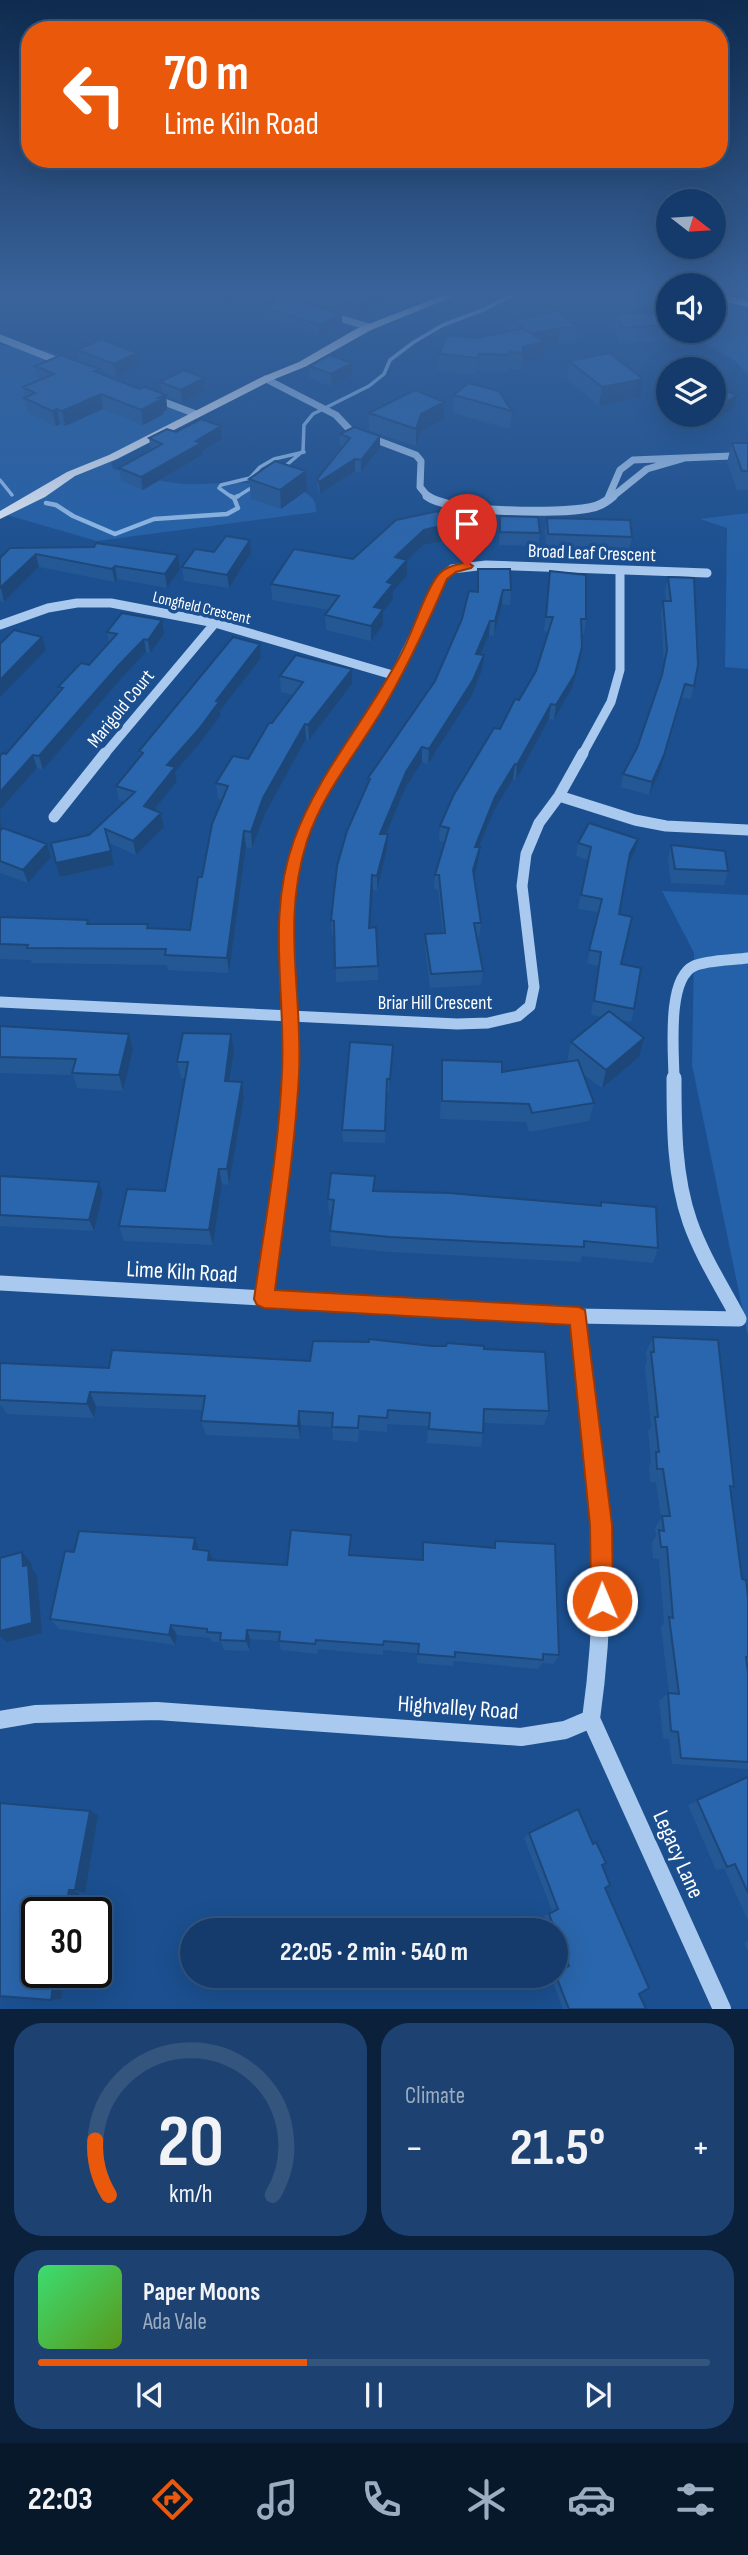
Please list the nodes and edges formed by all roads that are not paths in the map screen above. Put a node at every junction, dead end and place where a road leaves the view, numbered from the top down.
1 (250, 387) edge
2 (281, 387) edge
3 (147, 395) edge
4 (196, 414) junction
5 (731, 456) edge
6 (685, 458) junction
7 (608, 498) junction
8 (0, 515) edge
9 (620, 570) junction
10 (707, 573) dead end
11 (215, 623) junction
12 (0, 625) edge
13 (396, 676) junction
14 (559, 796) junction
15 (54, 817) dead end
16 (748, 830) edge
17 (748, 958) edge
18 (0, 1002) edge
19 (290, 1016) junction
20 (0, 1283) edge
21 (264, 1299) junction
22 (579, 1317) junction
23 (591, 1719) junction
24 (0, 1720) edge
25 (722, 2009) edge

1 - 4 main road
2 - 7 street
3 - 4 street
4 - 8 main road
5 - 6 street
6 - 7 street
6 - 7 street
9 - 10 street, Broad Leaf Crescent
9 - 13 street, Broad Leaf Crescent
9 - 14 street, Briar Hill Crescent
11 - 12 street, Longfield Crescent
11 - 13 street, Longfield Crescent
11 - 15 street, Marigold Court
13 - 19 street, Broad Leaf Crescent
14 - 16 street
14 - 19 street, Briar Hill Crescent
17 - 22 street, Lime Kiln Road
18 - 19 street, Briar Hill Crescent
19 - 21 street, Broad Leaf Crescent
20 - 21 street, Lime Kiln Road
21 - 22 street, Lime Kiln Road
22 - 23 street
23 - 24 street, Highvalley Road
23 - 25 street, Legacy Lane

